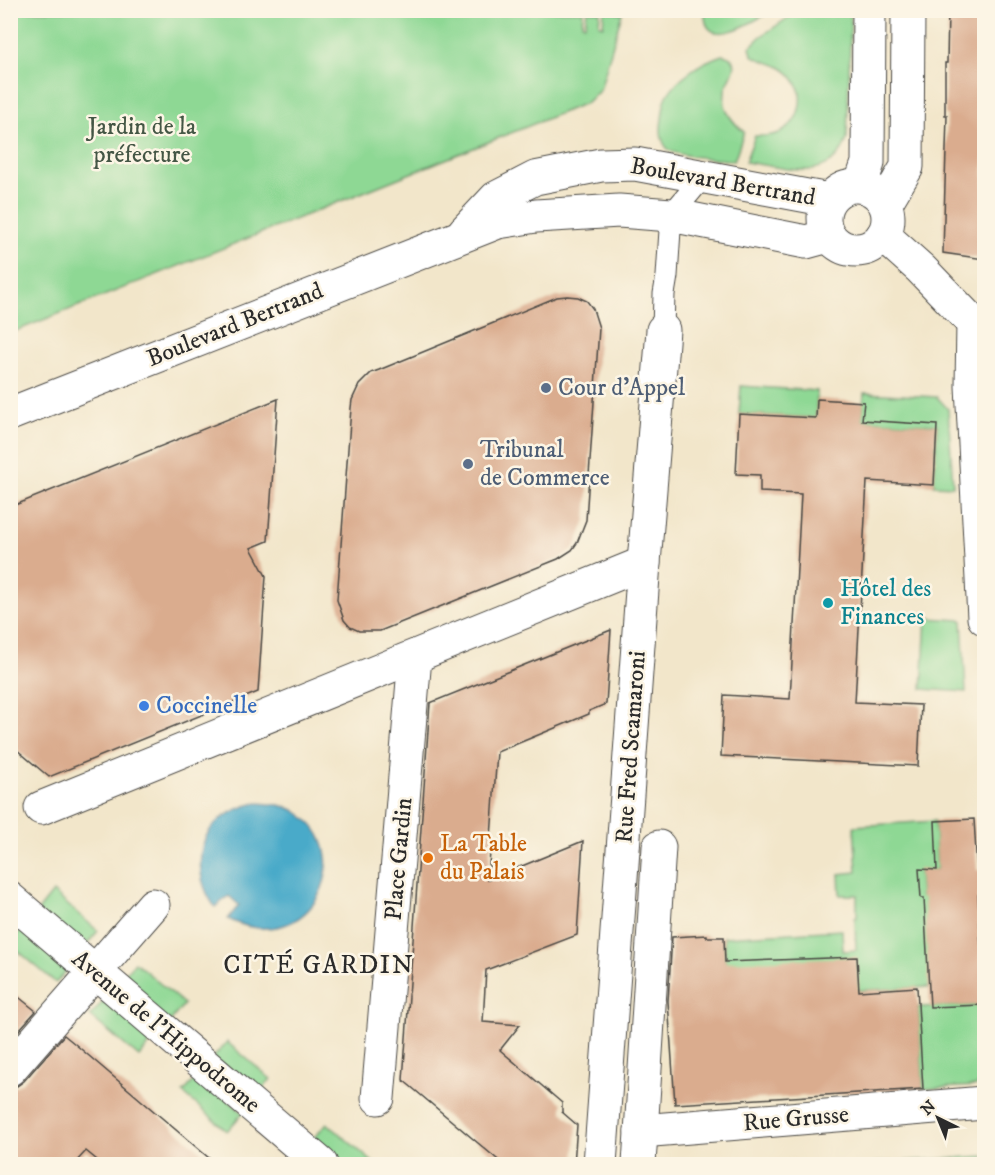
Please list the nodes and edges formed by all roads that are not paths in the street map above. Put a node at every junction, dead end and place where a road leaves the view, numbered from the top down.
1 (869, 10) edge
2 (908, 10) edge
3 (703, 177) junction
4 (873, 195) junction
5 (829, 200) junction
6 (671, 215) junction
7 (460, 236) junction
8 (828, 236) junction
9 (883, 236) junction
10 (979, 324) edge
11 (663, 330) joint
12 (10, 414) edge
13 (644, 563) junction
14 (984, 618) edge
15 (416, 657) junction
16 (41, 808) dead end
17 (659, 847) dead end
18 (10, 899) edge
19 (153, 905) dead end
20 (95, 971) junction
21 (10, 1069) edge
22 (378, 1098) dead end
23 (984, 1103) edge
24 (641, 1131) junction
25 (321, 1164) edge
26 (600, 1164) edge
27 (639, 1164) edge

1 - 4 street
2 - 4 street
3 - 5 street, Boulevard Bertrand
3 - 6 lane
3 - 7 street, Boulevard Bertrand
4 - 5 street
4 - 9 street
5 - 8 street
6 - 7 street, Boulevard Bertrand
6 - 8 street, Boulevard Bertrand
6 - 11 lane
7 - 12 street, Boulevard Bertrand
8 - 9 street
9 - 10 street
10 - 14 street
11 - 13 street, Rue Fred Scamaroni
13 - 15 street
13 - 26 street, Rue Fred Scamaroni
15 - 16 street
15 - 22 street, Place Gardin
17 - 24 street
18 - 20 street, Avenue de l'Hippodrome
19 - 20 street
20 - 21 street
20 - 25 street, Avenue de l'Hippodrome
23 - 24 street, Rue Grusse
24 - 27 street

